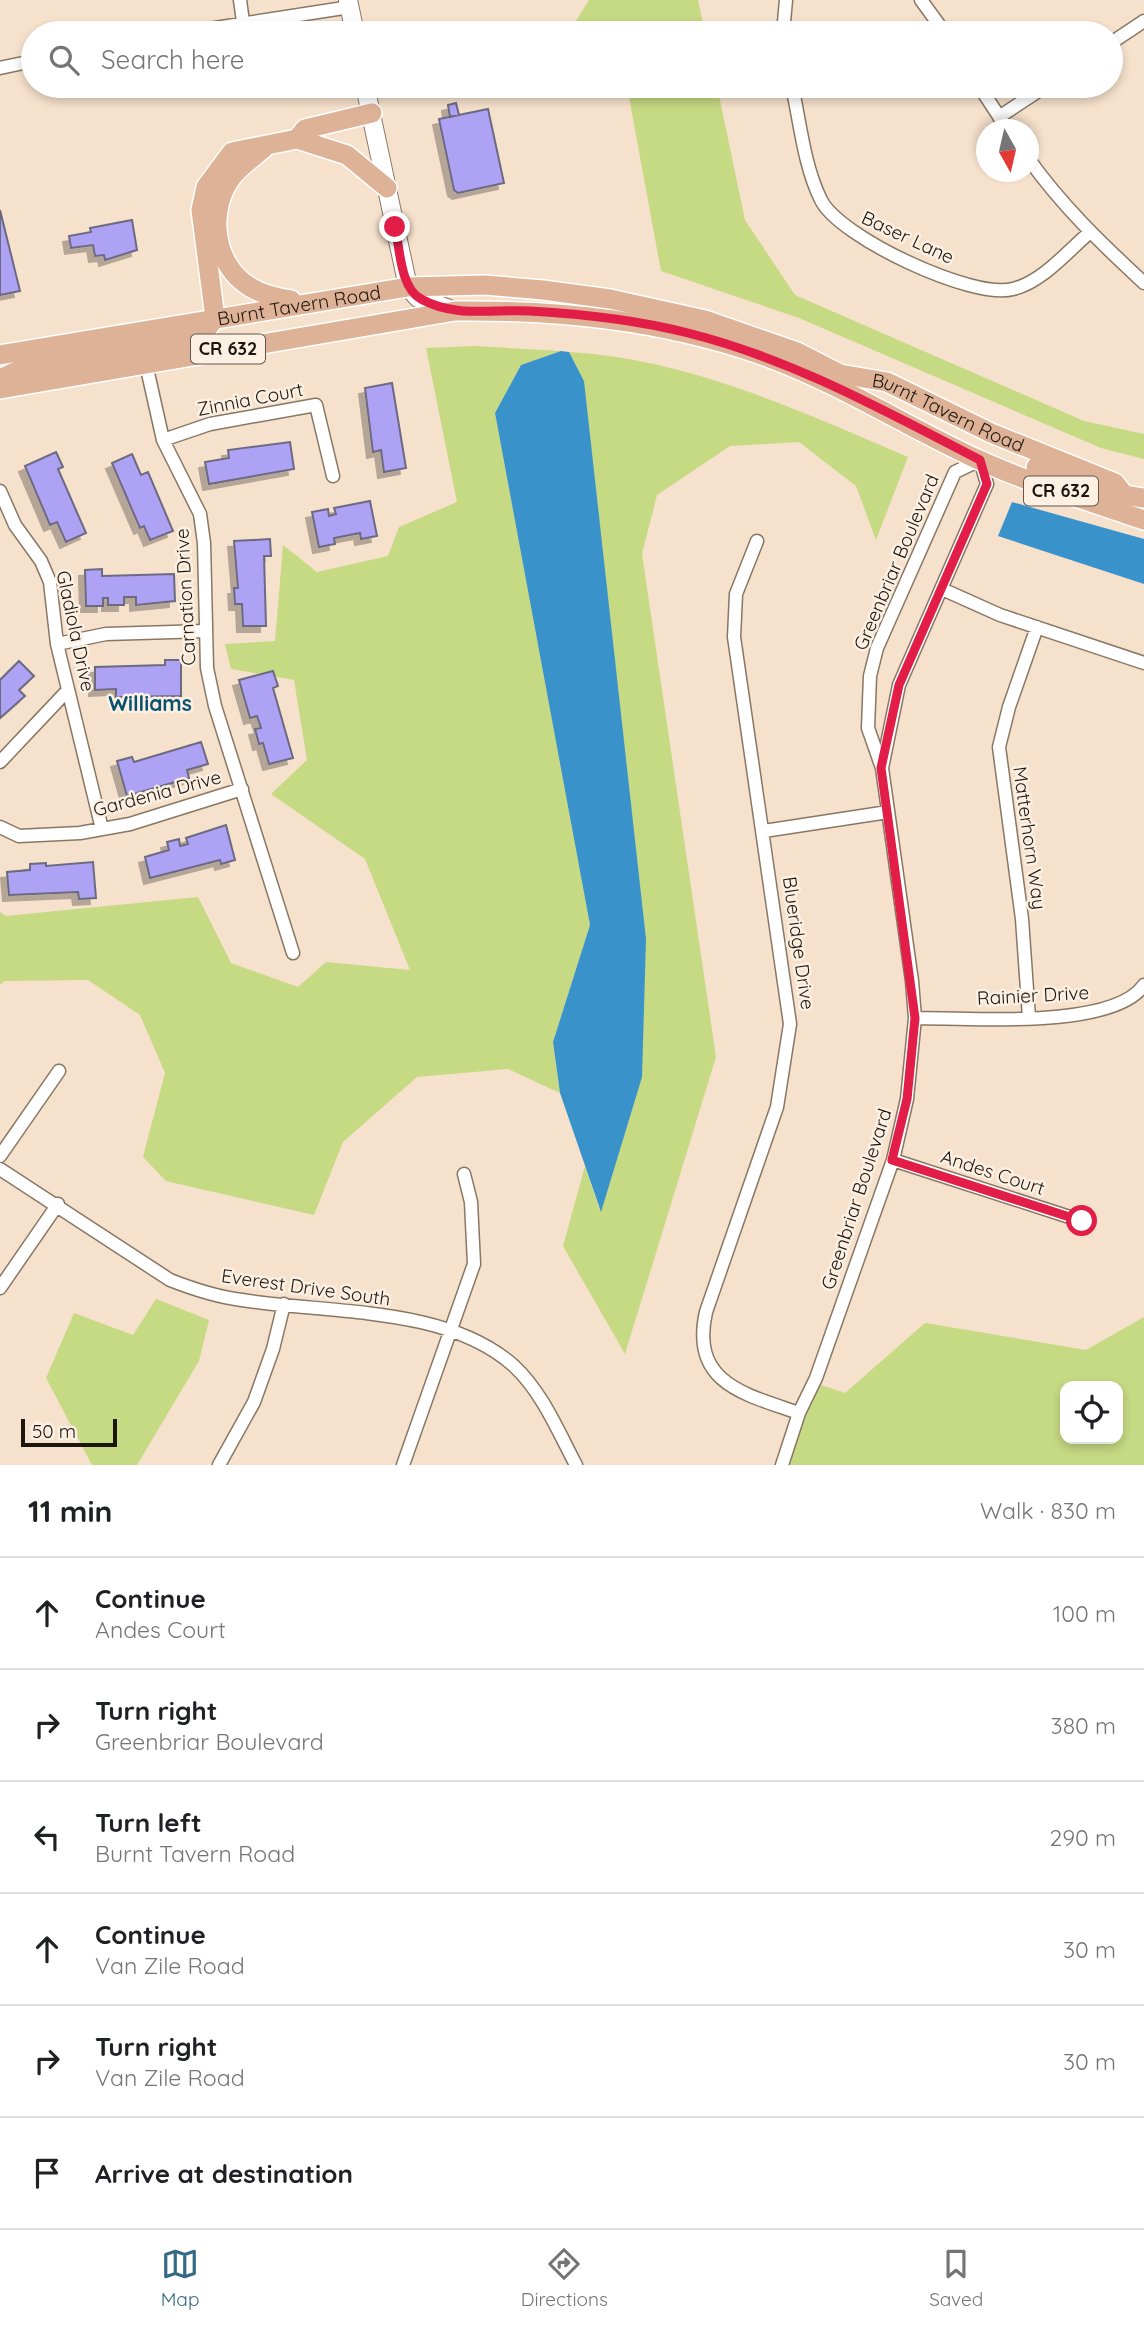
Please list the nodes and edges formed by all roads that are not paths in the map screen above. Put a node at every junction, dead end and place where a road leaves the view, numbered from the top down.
1 (240, 0) edge
2 (786, 0) edge
3 (921, 0) edge
4 (349, 3) edge
5 (243, 21) edge
6 (249, 21) edge
7 (353, 21) edge
8 (784, 21) edge
9 (936, 21) edge
10 (1144, 21) edge
11 (1123, 35) edge
12 (21, 64) edge
13 (0, 68) edge
14 (368, 98) edge
15 (795, 98) edge
16 (987, 98) edge
17 (1028, 98) edge
18 (372, 113) junction
19 (999, 117) joint
20 (297, 139) junction
21 (266, 147) junction
22 (1039, 174) edge
23 (387, 188) junction
24 (1089, 233) junction
25 (1144, 284) edge
26 (408, 287) junction
27 (306, 302) junction
28 (455, 311) junction
29 (215, 318) junction
30 (0, 355) edge
31 (146, 364) junction
32 (840, 374) junction
33 (0, 379) edge
34 (0, 389) edge
35 (163, 440) junction
36 (980, 460) junction
37 (333, 476) dead end
38 (0, 491) edge
39 (1124, 495) junction
40 (1144, 498) edge
41 (1144, 520) edge
42 (757, 541) dead end
43 (942, 589) junction
44 (1037, 627) junction
45 (206, 631) junction
46 (57, 644) junction
47 (1144, 663) edge
48 (68, 690) junction
49 (0, 762) edge
50 (881, 768) junction
51 (242, 789) junction
52 (888, 812) junction
53 (0, 827) edge
54 (102, 829) junction
55 (764, 831) junction
56 (293, 953) dead end
57 (1144, 985) edge
58 (915, 1018) junction
59 (1029, 1018) junction
60 (59, 1071) dead end
61 (0, 1156) edge
62 (892, 1160) junction
63 (0, 1169) edge
64 (464, 1174) dead end
65 (58, 1204) junction
66 (1082, 1221) dead end
67 (0, 1288) edge
68 (284, 1304) junction
69 (452, 1333) junction
70 (799, 1413) junction
71 (219, 1465) edge
72 (403, 1465) edge
73 (576, 1465) edge
74 (782, 1465) edge

1 - 5 street
2 - 8 street
3 - 9 street
4 - 6 street
4 - 7 street
10 - 11 street
12 - 13 street
14 - 18 street
15 - 24 street, Baser Lane
16 - 19 street
17 - 19 street
18 - 20 main road
18 - 23 street
20 - 21 main road
20 - 23 main road
21 - 27 main road
21 - 29 main road
22 - 24 street
23 - 26 street
24 - 25 street
26 - 27 main road, Burnt Tavern Road / CR 632
26 - 28 street
26 - 32 main road, Burnt Tavern Road / CR 632
27 - 29 main road, Burnt Tavern Road / CR 632
28 - 31 main road, Burnt Tavern Road / CR 632
28 - 36 main road, Burnt Tavern Road / CR 632
29 - 30 main road, Burnt Tavern Road / CR 632
29 - 33 main road
31 - 34 main road, Burnt Tavern Road / CR 632
31 - 35 street, Carnation Drive
32 - 36 main road
32 - 39 main road, Burnt Tavern Road / CR 632
35 - 37 street, Zinnia Court
35 - 45 street, Carnation Drive
36 - 39 main road
36 - 41 main road, Burnt Tavern Road / CR 632
36 - 43 street, Greenbriar Boulevard
36 - 50 street, Greenbriar Boulevard
38 - 46 street, Gladiola Drive
39 - 40 main road, Burnt Tavern Road / CR 632
42 - 55 street, Blueridge Drive
43 - 44 street
43 - 50 street, Greenbriar Boulevard
44 - 47 street
44 - 59 street, Matterhorn Way
45 - 46 street
45 - 51 street, Carnation Drive
46 - 48 street, Gladiola Drive
48 - 49 street
48 - 54 street, Gladiola Drive
50 - 52 street, Greenbriar Boulevard
51 - 54 street, Gardenia Drive
51 - 56 street, Carnation Drive
52 - 55 street
52 - 58 street, Greenbriar Boulevard
53 - 54 street, Gardenia Drive
55 - 70 street, Blueridge Drive
57 - 59 street, Rainier Drive
58 - 59 street, Rainier Drive
58 - 62 street, Greenbriar Boulevard
60 - 61 street
62 - 66 street, Andes Court
62 - 70 street, Greenbriar Boulevard
63 - 65 street, Everest Drive South
64 - 69 street
65 - 67 street
65 - 68 street, Everest Drive South
68 - 69 street, Everest Drive South
68 - 71 street
69 - 72 street
69 - 73 street, Everest Drive South
70 - 74 street, Greenbriar Boulevard

